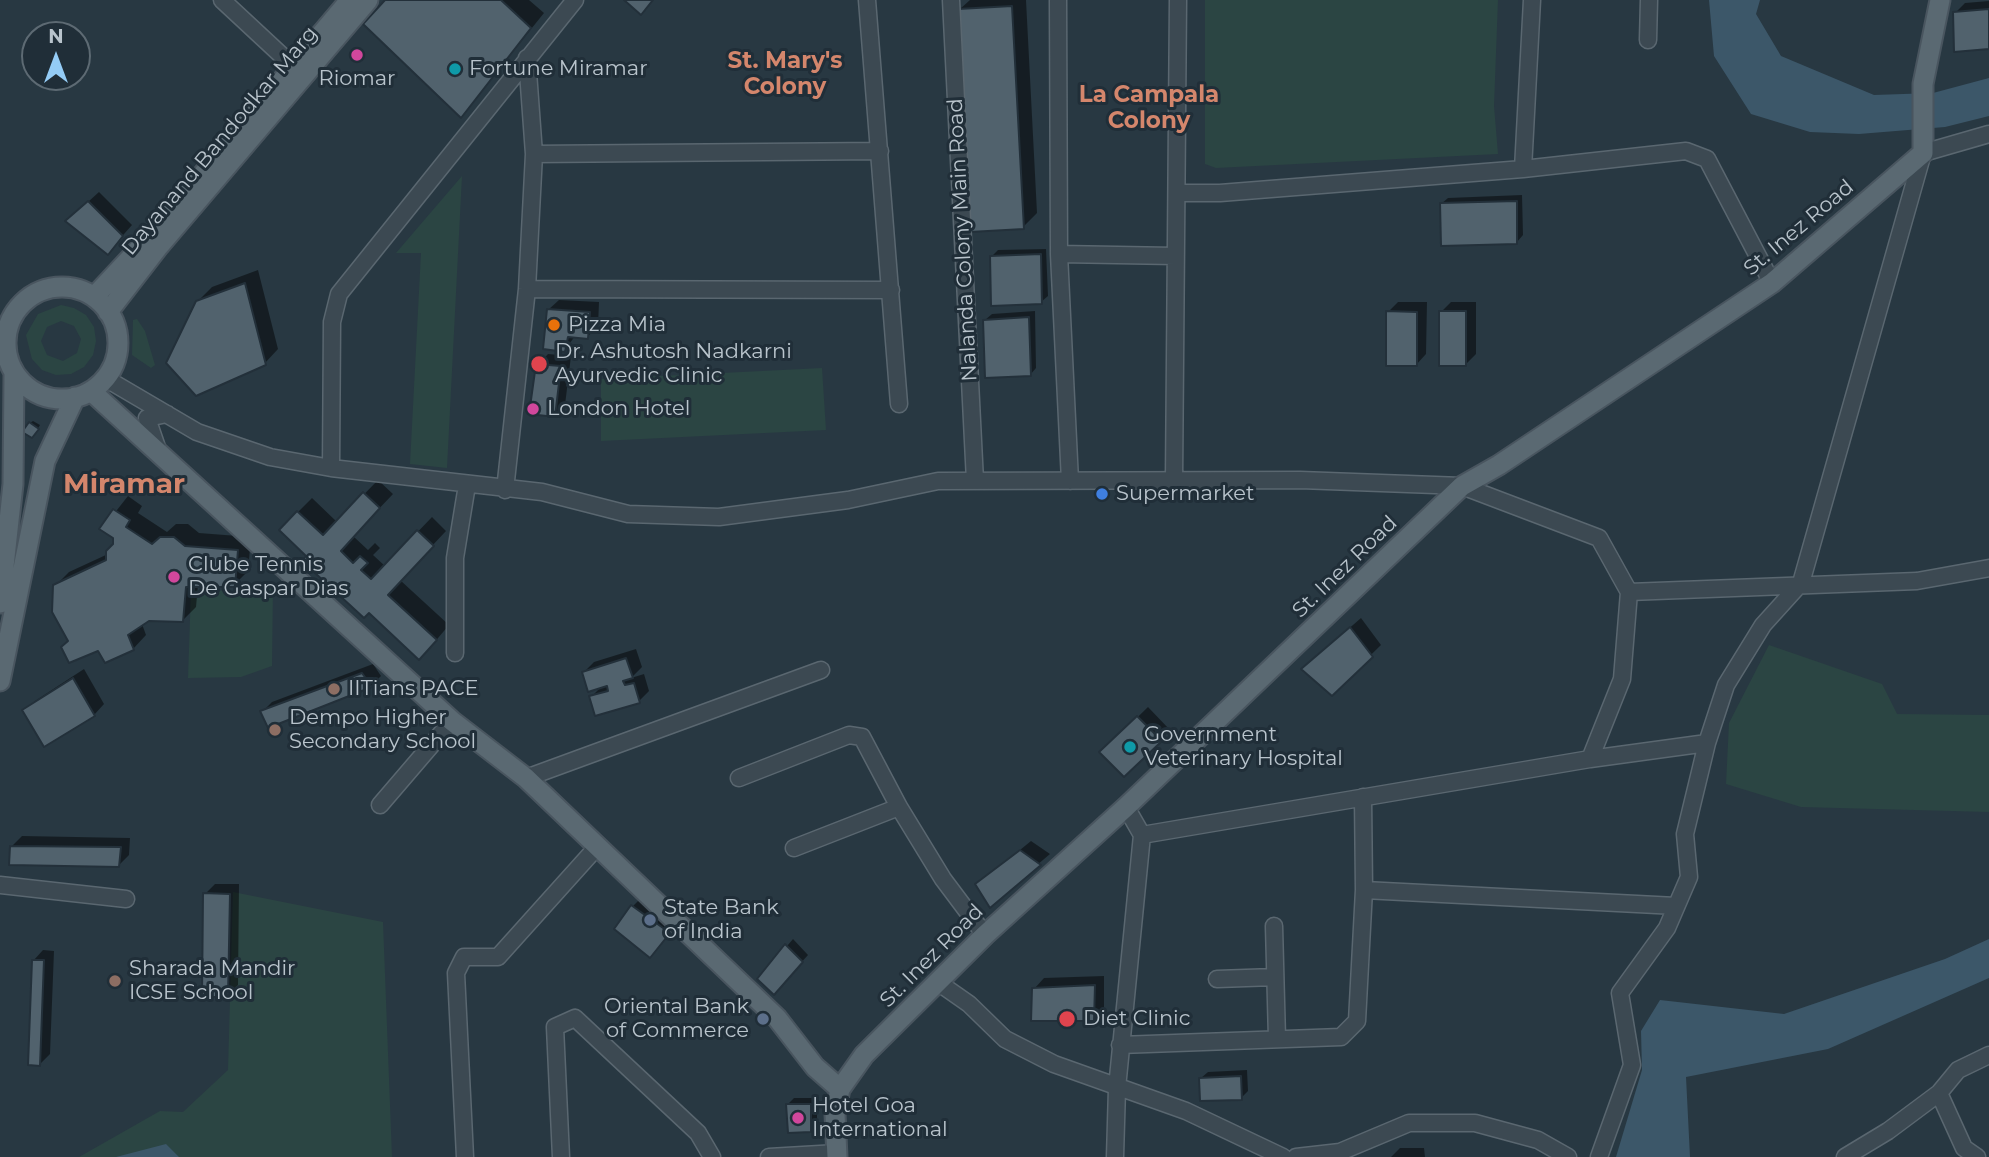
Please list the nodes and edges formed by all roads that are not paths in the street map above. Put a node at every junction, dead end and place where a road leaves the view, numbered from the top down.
1 (222, 0) edge
2 (350, 0) edge
3 (368, 0) edge
4 (575, 0) edge
5 (867, 0) edge
6 (951, 0) edge
7 (1058, 0) edge
8 (1178, 0) edge
9 (1532, 0) edge
10 (1649, 0) edge
11 (1940, 0) edge
12 (1648, 40) dead end
13 (527, 58) junction
14 (293, 65) junction
15 (1989, 134) edge
16 (1922, 145) junction
17 (880, 151) junction
18 (534, 154) junction
19 (1523, 169) junction
20 (1179, 192) junction
21 (1059, 254) junction
22 (1175, 256) junction
23 (1772, 283) junction
24 (527, 289) junction
25 (891, 290) junction
26 (94, 298) junction
27 (108, 312) junction
28 (14, 374) junction
29 (90, 389) junction
30 (899, 404) dead end
31 (167, 414) junction
32 (159, 453) junction
33 (331, 468) junction
34 (1174, 480) junction
35 (975, 481) junction
36 (1070, 481) junction
37 (467, 485) junction
38 (1462, 486) junction
39 (505, 490) junction
40 (1989, 568) edge
41 (1801, 583) junction
42 (1629, 592) junction
43 (0, 603) edge
44 (455, 653) dead end
45 (821, 670) dead end
46 (0, 681) edge
47 (452, 721) junction
48 (1707, 743) junction
49 (1590, 759) junction
50 (526, 778) junction
51 (739, 778) dead end
52 (1363, 797) junction
53 (380, 805) dead end
54 (899, 807) junction
55 (1126, 807) junction
56 (1142, 835) junction
57 (596, 848) junction
58 (794, 848) dead end
59 (0, 885) edge
60 (1364, 890) junction
61 (127, 899) dead end
62 (1676, 906) junction
63 (1274, 926) dead end
64 (985, 935) junction
65 (1275, 977) junction
66 (1217, 979) dead end
67 (939, 983) junction
68 (1277, 1040) junction
69 (1120, 1045) junction
70 (1989, 1055) edge
71 (1116, 1088) junction
72 (840, 1089) junction
73 (1939, 1093) junction
74 (837, 1155) edge
75 (466, 1157) edge
76 (561, 1157) edge
77 (712, 1157) edge
78 (769, 1157) edge
79 (1115, 1157) edge
80 (1283, 1157) edge
81 (1296, 1157) edge
82 (1568, 1157) edge
83 (1599, 1157) edge
84 (1845, 1157) edge
85 (1977, 1157) edge

1 - 14 street
2 - 14 main road, Dayanand Bandodkar Marg
3 - 27 main road, Dayanand Bandodkar Marg
4 - 13 street
5 - 17 street
6 - 35 street, Nalanda Colony Main Road
7 - 21 street
8 - 20 street
9 - 19 street
10 - 12 street
11 - 16 main road
13 - 18 street
13 - 33 street
14 - 26 main road, Dayanand Bandodkar Marg
15 - 16 street
16 - 23 main road, St. Inez Road
16 - 41 street
17 - 18 street
17 - 25 street
18 - 24 street
19 - 20 street
19 - 23 street
20 - 22 street
21 - 22 street
21 - 36 street
22 - 34 street
23 - 38 main road, St. Inez Road
24 - 25 street
24 - 39 street
25 - 30 street
26 - 27 main road
26 - 28 main road
27 - 29 main road
28 - 29 main road
28 - 43 main road
29 - 31 street
29 - 32 main road
29 - 46 main road
31 - 32 street
31 - 33 street
32 - 47 main road
33 - 37 street
34 - 36 street
34 - 38 street
35 - 36 street
35 - 39 street
37 - 39 street
37 - 44 street
38 - 42 street
38 - 55 main road, St. Inez Road
40 - 41 street
41 - 42 street
41 - 48 street
42 - 49 street
45 - 50 street
47 - 50 main road
47 - 53 street
48 - 49 street
48 - 62 street
49 - 52 street
50 - 57 main road
51 - 54 street
52 - 56 street
52 - 60 street
54 - 58 street
54 - 64 street
55 - 56 street
55 - 64 main road, St. Inez Road
56 - 69 street
57 - 72 main road
57 - 75 street
59 - 61 street
60 - 62 street
60 - 68 street
62 - 83 street
63 - 65 street
64 - 67 main road, St. Inez Road
65 - 66 street
65 - 68 street
67 - 71 street
67 - 72 main road, St. Inez Road
68 - 69 street
69 - 71 street
70 - 73 street
71 - 79 street
71 - 80 street
72 - 74 main road
73 - 84 street
73 - 85 street
74 - 78 street
76 - 77 street
81 - 82 street

